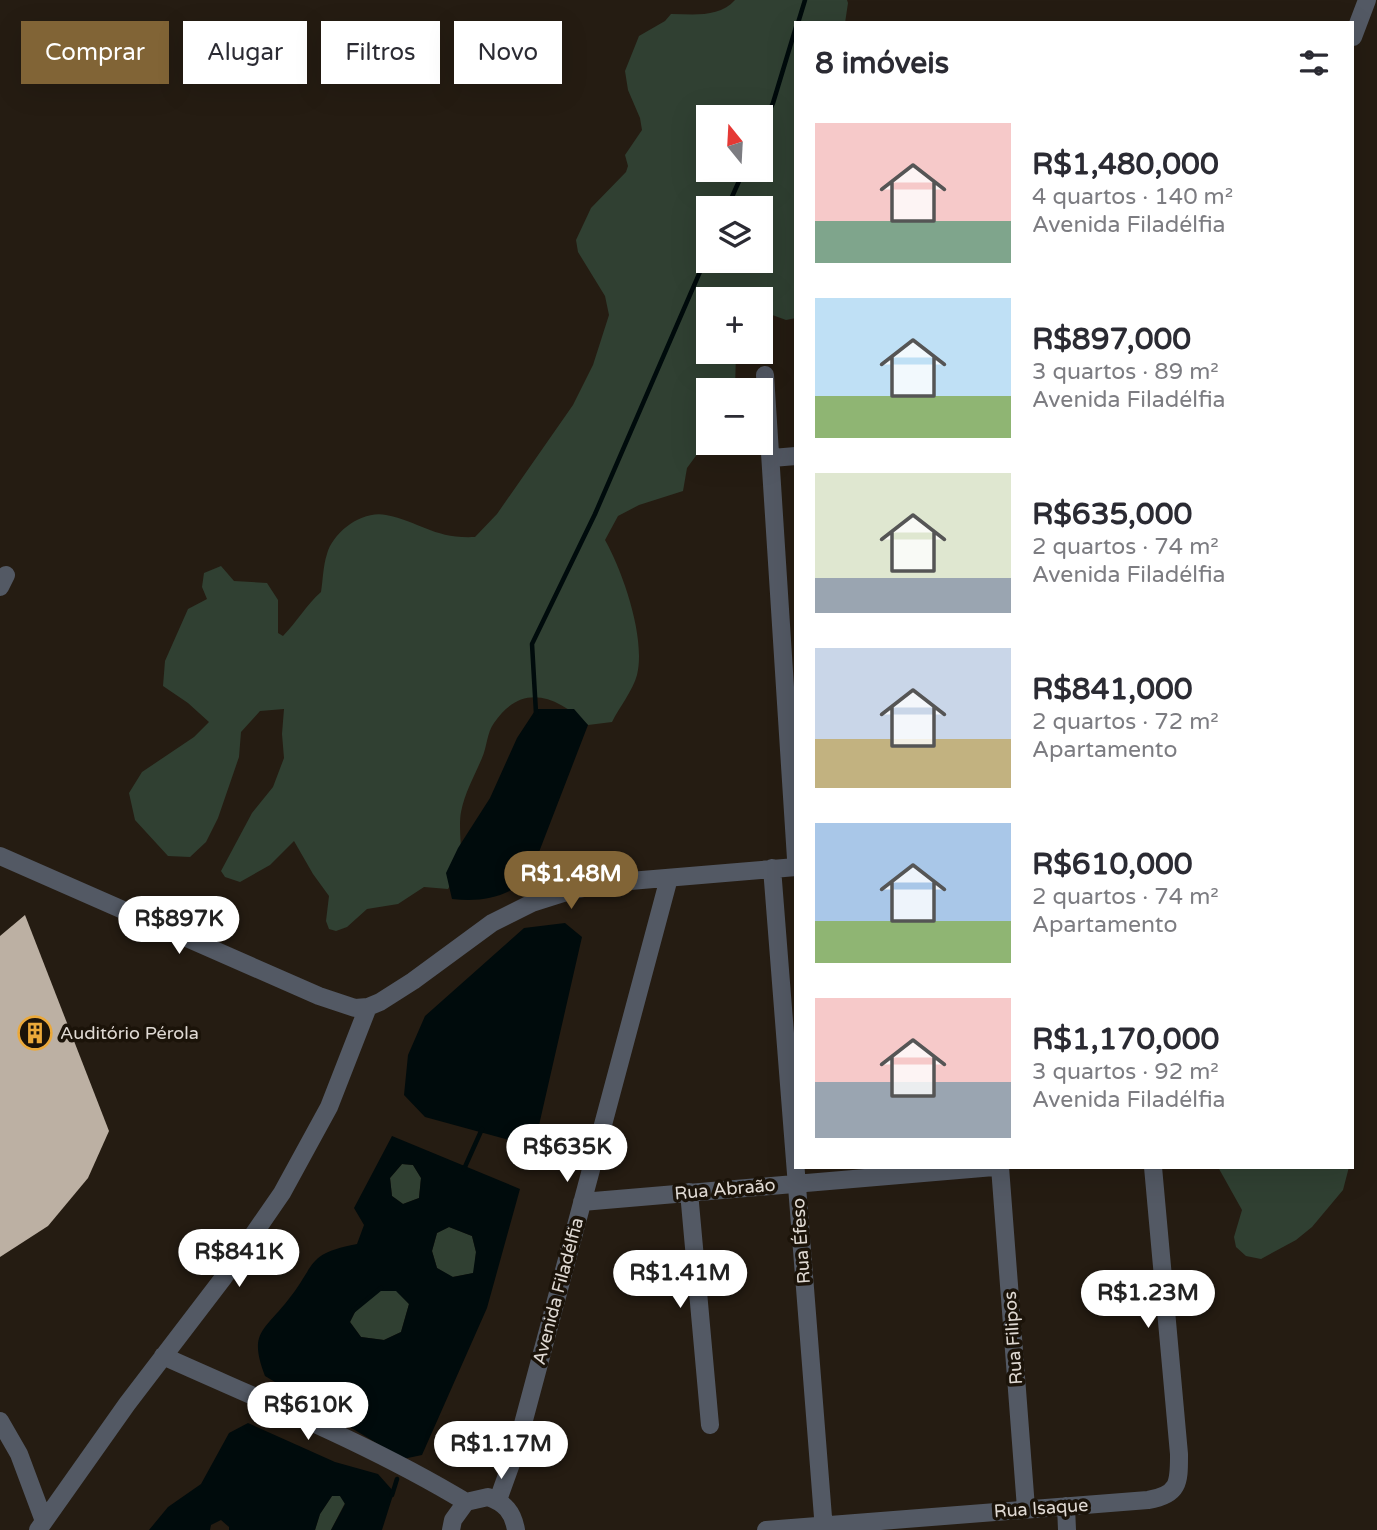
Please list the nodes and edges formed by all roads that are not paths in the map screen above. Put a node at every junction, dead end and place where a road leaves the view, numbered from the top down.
1 (1367, 0) edge
2 (1354, 34) edge
3 (765, 376) dead end
4 (794, 456) edge
5 (772, 458) junction
6 (792, 699) edge
7 (794, 779) edge
8 (0, 856) edge
9 (794, 867) edge
10 (772, 868) junction
11 (669, 878) junction
12 (368, 1007) junction
13 (794, 1144) edge
14 (796, 1169) edge
15 (968, 1169) edge
16 (1000, 1169) edge
17 (1153, 1169) edge
18 (797, 1182) junction
19 (689, 1192) junction
20 (582, 1202) junction
21 (163, 1356) junction
22 (0, 1420) edge
23 (710, 1425) dead end
24 (498, 1500) junction
25 (466, 1502) junction
26 (1066, 1506) junction
27 (1026, 1508) junction
28 (41, 1525) edge
29 (823, 1528) edge
30 (452, 1530) edge
31 (516, 1530) edge
32 (766, 1530) edge
33 (1067, 1530) edge

1 - 2 street
3 - 5 street
4 - 5 street
5 - 6 street
6 - 7 street
8 - 12 street
9 - 10 street
10 - 11 street
10 - 13 street, Rua Éfeso
11 - 12 street
11 - 20 street, Avenida Filadélfia
12 - 21 street
14 - 18 street, Rua Éfeso
15 - 18 street, Rua Abraão
16 - 27 street, Rua Filipos
17 - 26 street, Rua Isaque
18 - 19 street, Rua Abraão
18 - 29 street, Rua Éfeso
19 - 20 street, Rua Abraão
19 - 23 street
20 - 24 street, Avenida Filadélfia
21 - 25 street
21 - 28 street
22 - 28 street
24 - 25 street
24 - 31 street
25 - 30 street
26 - 27 street, Rua Isaque
26 - 33 street
27 - 29 street, Rua Isaque
29 - 32 street, Rua Isaque

